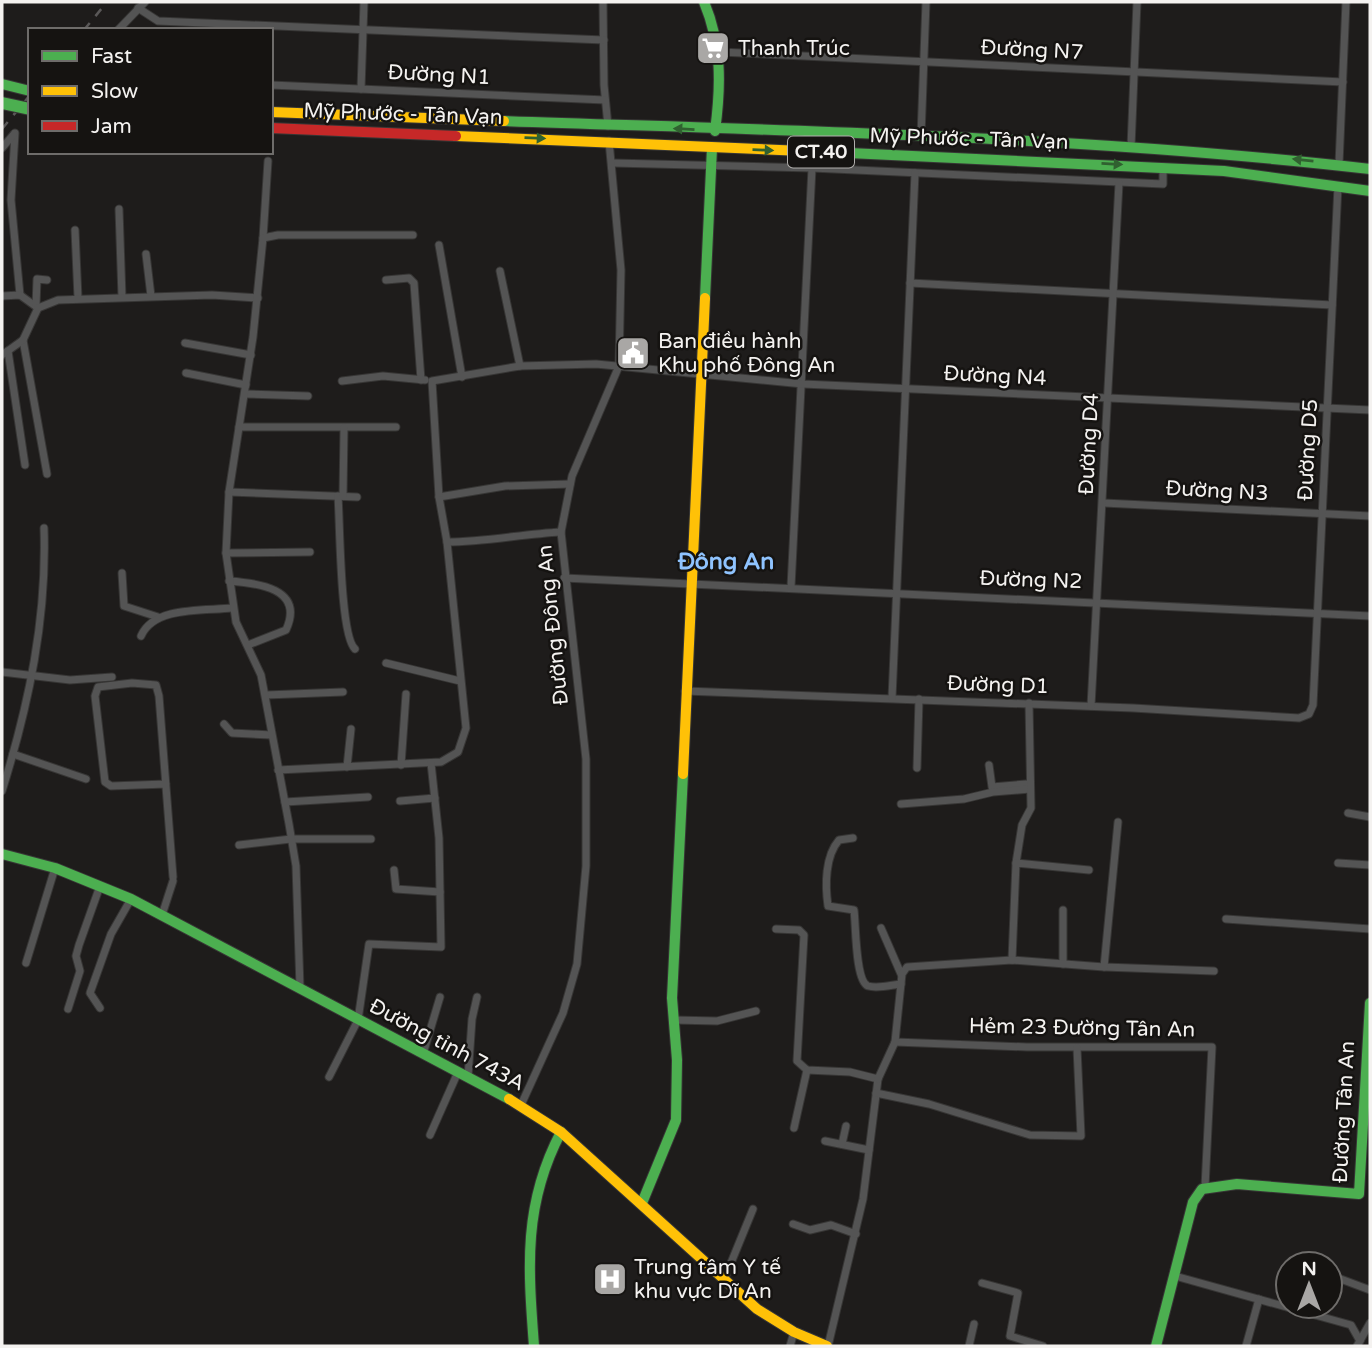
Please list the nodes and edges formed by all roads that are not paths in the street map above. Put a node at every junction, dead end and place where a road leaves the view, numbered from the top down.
1 (145, 2) edge
2 (364, 2) edge
3 (603, 2) edge
4 (926, 2) edge
5 (1137, 2) edge
6 (1346, 2) edge
7 (707, 4) edge
8 (138, 8) junction
9 (120, 28) edge
10 (363, 28) junction
11 (604, 40) junction
12 (720, 52) junction
13 (925, 62) junction
14 (1134, 72) junction
15 (1343, 82) junction
16 (2, 85) edge
17 (273, 85) edge
18 (361, 89) junction
19 (28, 91) edge
20 (605, 100) junction
21 (2, 103) edge
22 (28, 109) edge
23 (273, 113) edge
24 (608, 126) junction
25 (273, 128) edge
26 (715, 131) junction
27 (921, 136) junction
28 (609, 141) junction
29 (1131, 147) junction
30 (2, 148) edge
31 (712, 148) junction
32 (268, 161) dead end
33 (613, 163) junction
34 (1339, 164) junction
35 (712, 166) junction
36 (1163, 167) junction
37 (812, 168) junction
38 (1370, 169) edge
39 (915, 173) junction
40 (1119, 183) junction
41 (1338, 186) junction
42 (1370, 191) edge
43 (119, 209) dead end
44 (75, 230) dead end
45 (413, 235) dead end
46 (263, 238) junction
47 (439, 245) dead end
48 (146, 254) dead end
49 (500, 271) dead end
50 (47, 280) dead end
51 (386, 280) dead end
52 (910, 283) junction
53 (1114, 294) junction
54 (20, 295) junction
55 (2, 296) edge
56 (151, 296) junction
57 (122, 297) junction
58 (78, 298) junction
59 (258, 298) junction
60 (1332, 305) junction
61 (37, 307) junction
62 (23, 340) junction
63 (185, 342) dead end
64 (5, 353) edge
65 (251, 355) junction
66 (520, 366) junction
67 (619, 366) junction
68 (186, 373) dead end
69 (699, 375) junction
70 (462, 377) junction
71 (421, 380) junction
72 (342, 381) dead end
73 (432, 381) junction
74 (803, 384) junction
75 (246, 385) junction
76 (905, 389) junction
77 (245, 394) junction
78 (308, 396) dead end
79 (1109, 399) junction
80 (1328, 408) junction
81 (1370, 411) edge
82 (239, 427) junction
83 (396, 427) dead end
84 (344, 428) junction
85 (25, 465) dead end
86 (47, 474) dead end
87 (570, 484) junction
88 (229, 492) junction
89 (341, 496) junction
90 (357, 497) dead end
91 (439, 497) junction
92 (1104, 503) junction
93 (1322, 514) junction
94 (1370, 516) edge
95 (44, 528) dead end
96 (561, 532) junction
97 (447, 542) junction
98 (310, 552) dead end
99 (226, 553) junction
100 (122, 573) dead end
101 (564, 578) junction
102 (229, 581) junction
103 (690, 584) junction
104 (791, 587) junction
105 (896, 592) junction
106 (1098, 601) junction
107 (232, 608) junction
108 (1317, 614) junction
109 (1370, 615) edge
110 (158, 617) junction
111 (141, 636) dead end
112 (248, 645) junction
113 (355, 649) dead end
114 (386, 663) dead end
115 (2, 671) edge
116 (32, 677) junction
117 (112, 677) dead end
118 (460, 681) junction
119 (685, 691) junction
120 (343, 692) dead end
121 (406, 694) dead end
122 (266, 695) junction
123 (892, 698) junction
124 (919, 699) junction
125 (1028, 703) junction
126 (1091, 706) junction
127 (1309, 714) joint
128 (224, 724) dead end
129 (351, 729) dead end
130 (271, 735) junction
131 (13, 754) junction
132 (431, 763) junction
133 (401, 765) junction
134 (989, 765) dead end
135 (347, 767) junction
136 (916, 768) dead end
137 (278, 770) junction
138 (86, 779) dead end
139 (166, 784) junction
140 (1030, 786) junction
141 (2, 791) edge
142 (368, 797) dead end
143 (435, 798) junction
144 (400, 801) dead end
145 (285, 802) junction
146 (901, 804) dead end
147 (1348, 813) dead end
148 (1370, 817) edge
149 (1118, 822) dead end
150 (853, 838) dead end
151 (291, 839) junction
152 (371, 839) dead end
153 (239, 845) dead end
154 (2, 854) edge
155 (1016, 863) junction
156 (1338, 863) dead end
157 (1370, 865) edge
158 (55, 868) junction
159 (394, 870) dead end
160 (1089, 870) dead end
161 (100, 886) junction
162 (440, 892) junction
163 (131, 899) junction
164 (1063, 911) dead end
165 (162, 915) junction
166 (1226, 919) dead end
167 (881, 928) dead end
168 (776, 929) dead end
169 (1370, 929) edge
170 (1012, 960) junction
171 (26, 963) dead end
172 (1063, 964) junction
173 (1104, 967) junction
174 (1214, 971) dead end
175 (902, 974) junction
176 (901, 984) junction
177 (300, 988) junction
178 (440, 997) dead end
179 (477, 997) dead end
180 (1370, 1003) edge
181 (100, 1008) dead end
182 (68, 1009) dead end
183 (756, 1011) dead end
184 (358, 1020) junction
185 (674, 1020) junction
186 (895, 1042) junction
187 (1077, 1048) junction
188 (423, 1055) junction
189 (807, 1070) junction
190 (463, 1075) junction
191 (329, 1077) dead end
192 (878, 1079) junction
193 (876, 1093) junction
194 (521, 1105) junction
195 (1367, 1118) edge
196 (846, 1126) dead end
197 (794, 1128) dead end
198 (561, 1132) junction
199 (430, 1135) dead end
200 (825, 1141) dead end
201 (842, 1144) junction
202 (869, 1150) junction
203 (1205, 1187) junction
204 (642, 1203) junction
205 (753, 1209) dead end
206 (793, 1224) dead end
207 (856, 1234) junction
208 (1175, 1276) junction
209 (723, 1280) junction
210 (1344, 1280) edge
211 (982, 1283) dead end
212 (1370, 1290) edge
213 (1259, 1299) junction
214 (1370, 1323) edge
215 (974, 1324) dead end
216 (794, 1332) junction
217 (1358, 1343) edge
218 (534, 1346) edge
219 (790, 1346) edge
220 (827, 1346) edge
221 (969, 1346) edge
222 (1043, 1346) edge
223 (1156, 1346) edge
224 (1246, 1346) edge

1 - 8 street
2 - 10 street
3 - 11 street
4 - 13 street
5 - 14 street
6 - 15 street
7 - 12 main road
8 - 9 street
8 - 10 street
10 - 11 street
10 - 18 street
11 - 20 street
12 - 13 street, Đường N7
12 - 26 main road
13 - 14 street, Đường N7
13 - 27 street
14 - 15 street, Đường N7
14 - 29 street
15 - 34 street
16 - 19 main road
17 - 18 street, Đường N1
18 - 20 street, Đường N1
20 - 24 street
21 - 22 main road, bridge
23 - 24 main road, Mỹ Phước - Tân Vạn / CT.40
26 -> 24 main road, Mỹ Phước - Tân Vạn / CT.40
25 -> 28 main road, Mỹ Phước - Tân Vạn / CT.40
26 - 27 main road, Mỹ Phước - Tân Vạn / CT.40
26 - 31 main road
27 - 29 main road, Mỹ Phước - Tân Vạn / CT.40
28 - 31 main road, Mỹ Phước - Tân Vạn / CT.40
28 - 33 street, Đường Đông An
34 -> 29 main road, Mỹ Phước - Tân Vạn / CT.40
30 - 54 street
31 - 35 main road
31 -> 36 main road, Mỹ Phước - Tân Vạn / CT.40
32 - 46 street
33 - 35 street
33 - 67 street, Đường Đông An
34 - 38 main road, Mỹ Phước - Tân Vạn / CT.40
35 - 37 street
35 - 69 main road
36 - 40 street
36 - 41 main road, Mỹ Phước - Tân Vạn / CT.40
37 - 39 street
37 - 74 street
39 - 40 street
39 - 52 street
40 - 53 street, Đường D4
41 - 42 main road, Mỹ Phước - Tân Vạn / CT.40
41 - 60 street, Đường D5
43 - 57 street
44 - 58 street
45 - 46 street
46 - 59 street
47 - 70 street
48 - 56 street
49 - 66 street
50 - 61 street
51 - 71 street
52 - 53 street
52 - 76 street
53 - 60 street
53 - 79 street, Đường D4
54 - 55 street
54 - 61 street
56 - 57 street
56 - 59 street
57 - 58 street
58 - 61 street
59 - 65 street
60 - 80 street, Đường D5
61 - 62 street
62 - 64 street
62 - 86 street
63 - 65 street
64 - 85 street
65 - 75 street
66 - 67 street, Đường N4
66 - 70 street, Đường N4
67 - 69 street, Đường N4
67 - 87 street, Đường Đông An
68 - 75 street
69 - 74 street, Đường N4
69 - 103 main road
70 - 73 street, Đường N4
71 - 72 street, Đường N4
71 - 73 street, Đường N4
73 - 91 street
74 - 76 street, Đường N4
74 - 104 street
75 - 77 street
76 - 79 street, Đường N4
76 - 105 street
77 - 78 street
77 - 82 street
79 - 80 street, Đường N4
79 - 92 street, Đường D4
80 - 81 street, Đường N4
80 - 93 street, Đường D5
82 - 84 street
82 - 88 street
83 - 84 street
84 - 89 street
87 - 91 street
87 - 96 street, Đường Đông An
88 - 89 street
88 - 99 street
89 - 90 street
89 - 113 street
91 - 97 street
92 - 93 street, Đường N3
92 - 106 street, Đường D4
93 - 94 street, Đường N3
93 - 108 street, Đường D5
95 - 116 street
96 - 97 street
96 - 101 street, Đường Đông An
97 - 118 street
98 - 99 street
99 - 102 street
100 - 110 street
101 - 103 street, Đường N2
101 - 194 street, Đường Đông An
102 - 107 street
102 - 112 street
103 - 104 street, Đường N2
103 - 119 main road
104 - 105 street, Đường N2
105 - 106 street, Đường N2
105 - 123 street
106 - 108 street, Đường N2
106 - 126 street, Đường D4
107 - 110 street
107 - 112 street
108 - 109 street, Đường N2
108 - 127 street, Đường D5
110 - 111 street
112 - 122 street
114 - 118 street
115 - 116 street
116 - 117 street
116 - 131 street
118 - 132 street
119 - 123 street, Đường D1
119 - 185 main road
120 - 122 street
121 - 133 street
122 - 130 street
123 - 124 street, Đường D1
124 - 125 street, Đường D1
124 - 136 street
125 - 126 street, Đường D1
125 - 140 street
126 - 127 street, Đường D1
128 - 130 street
129 - 135 street
130 - 137 street
131 - 138 street
131 - 141 street
132 - 133 street
132 - 143 street
133 - 135 street
134 - 140 street
135 - 137 street
137 - 145 street
139 - 139 street
139 - 165 street
140 - 146 street
140 - 155 street
142 - 145 street
143 - 144 street
143 - 162 street
145 - 151 street
147 - 148 street
149 - 173 street
150 - 176 street
151 - 152 street
151 - 153 street
151 - 177 street
154 - 158 main road, Đường tỉnh 743A
155 - 160 street
155 - 170 street
156 - 157 street
158 - 161 main road, Đường tỉnh 743A
158 - 171 street
159 - 162 street
161 - 163 main road, Đường tỉnh 743A
161 - 182 street
162 - 184 street
163 - 165 main road, Đường tỉnh 743A
163 - 181 street
164 - 172 street
165 - 177 main road, Đường tỉnh 743A
166 - 169 street
167 - 175 street
168 - 189 street
170 - 172 street
170 - 175 street
172 - 173 street
173 - 174 street
175 - 176 street
176 - 186 street
177 - 184 main road, Đường tỉnh 743A
178 - 188 street
179 - 190 street
180 - 195 main road, Đường Tân An
183 - 185 street
184 - 188 main road, Đường tỉnh 743A
184 - 191 street
185 - 204 main road
186 - 187 street, Hẻm 23 Đường Tân An
186 - 192 street
187 - 193 street
187 - 203 street, Hẻm 23 Đường Tân An
188 - 190 main road, Đường tỉnh 743A
189 - 192 street
189 - 197 street
190 - 194 main road, Đường tỉnh 743A
190 - 199 street
192 - 193 street
193 - 202 street
194 - 198 main road, Đường tỉnh 743A
195 - 203 main road, Đường Tân An
196 - 201 street
198 - 204 main road, Đường tỉnh 743A
198 - 218 main road
200 - 201 street
201 - 202 street
202 - 207 street
203 - 208 main road
204 - 209 main road, Đường tỉnh 743A
205 - 209 street
206 - 207 street
207 - 220 street
208 - 213 street
208 - 223 main road
209 - 216 main road, Đường tỉnh 743A
210 - 212 street
211 - 222 street
213 - 217 street
213 - 224 street
214 - 217 street
215 - 221 street
216 - 219 street
216 - 220 main road, Đường tỉnh 743A

